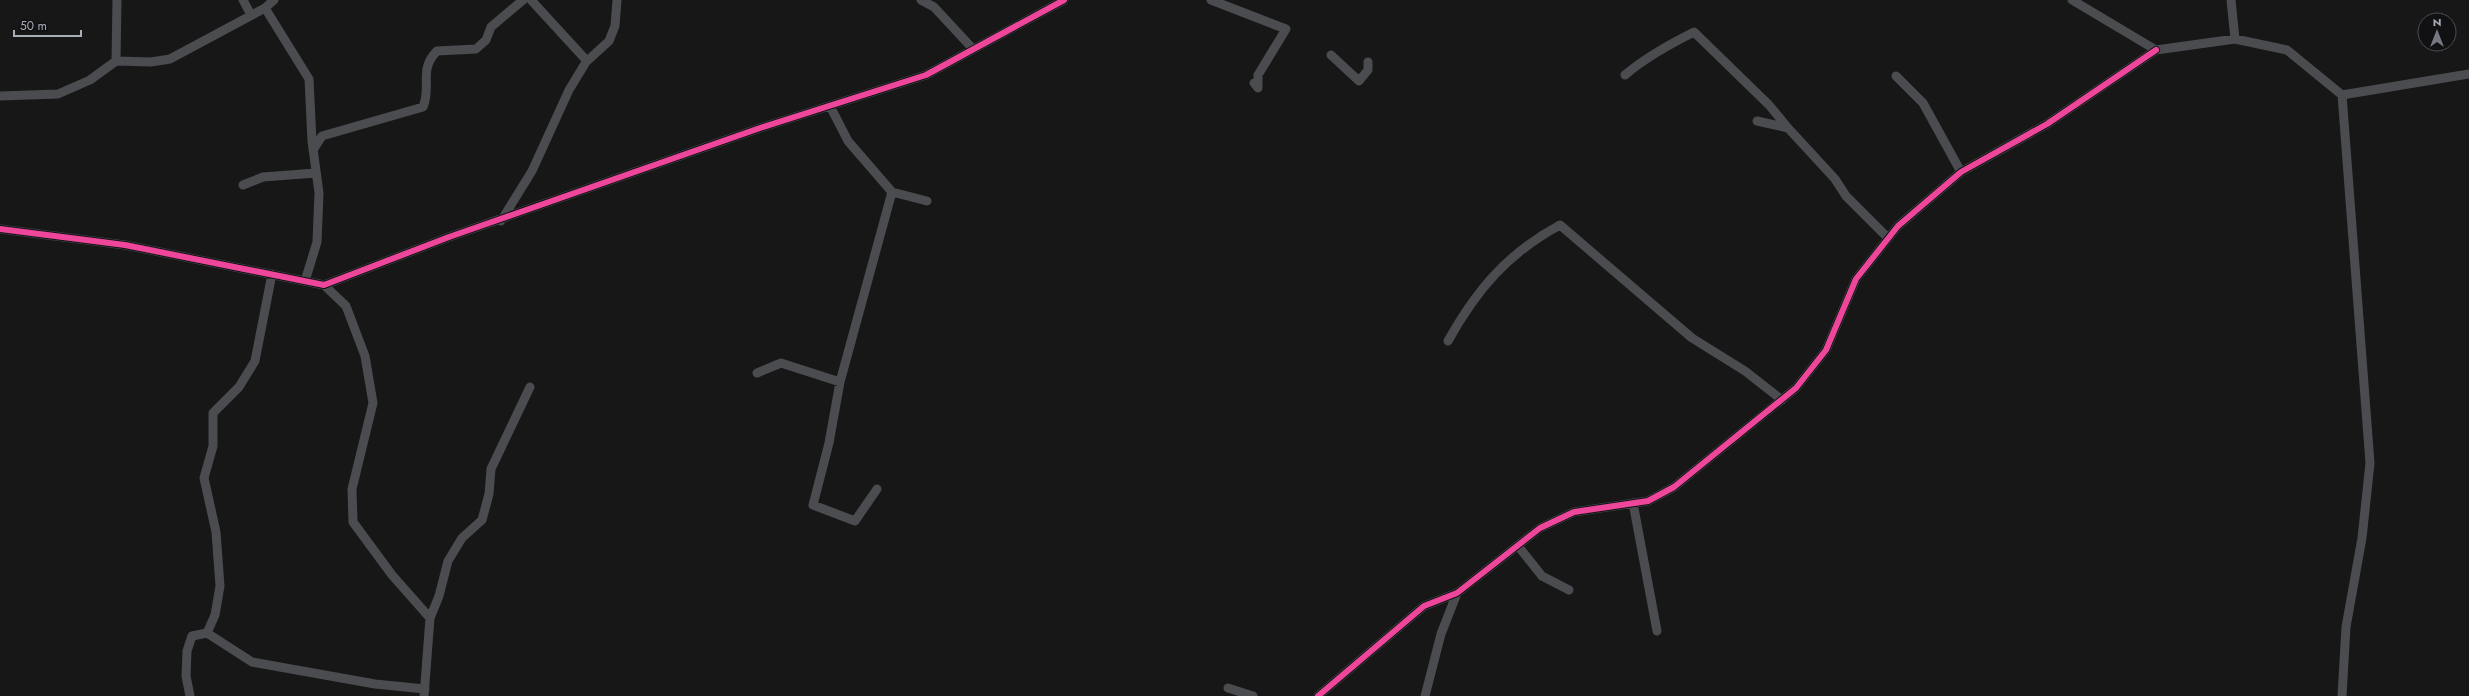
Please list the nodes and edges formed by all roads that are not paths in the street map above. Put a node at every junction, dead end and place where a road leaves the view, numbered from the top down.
1 (117, 0) edge
2 (243, 0) edge
3 (274, 0) edge
4 (524, 0) edge
5 (531, 0) edge
6 (617, 0) edge
7 (921, 0) edge
8 (1064, 0) edge
9 (1211, 0) edge
10 (2072, 0) edge
11 (2231, 0) edge
12 (265, 8) junction
13 (251, 15) junction
14 (2235, 39) junction
15 (973, 49) junction
16 (2156, 50) junction
17 (1331, 56) dead end
18 (116, 60) junction
19 (587, 61) junction
20 (1368, 62) dead end
21 (2469, 74) edge
22 (1625, 75) dead end
23 (1896, 76) dead end
24 (1254, 83) dead end
25 (2342, 94) junction
26 (0, 96) edge
27 (830, 106) junction
28 (1757, 121) dead end
29 (1788, 128) junction
30 (313, 150) junction
31 (1962, 172) junction
32 (316, 173) junction
33 (242, 185) dead end
34 (892, 192) junction
35 (927, 201) dead end
36 (500, 220) junction
37 (0, 229) edge
38 (1888, 238) junction
39 (272, 274) junction
40 (305, 281) junction
41 (324, 285) junction
42 (1448, 341) dead end
43 (758, 373) dead end
44 (840, 382) junction
45 (530, 387) dead end
46 (1782, 400) junction
47 (877, 489) dead end
48 (1633, 503) junction
49 (1518, 546) junction
50 (1569, 590) dead end
51 (1457, 593) junction
52 (430, 618) junction
53 (1657, 631) dead end
54 (207, 633) junction
55 (1228, 688) dead end
56 (425, 693) edge
57 (190, 696) edge
58 (1253, 696) edge
59 (1318, 696) edge
60 (1425, 696) edge
61 (2342, 696) edge

1 - 18 street
2 - 13 street
3 - 12 street
4 - 30 street
5 - 19 street
6 - 19 street
7 - 15 street
8 - 15 street
9 - 24 street
10 - 16 street
11 - 14 street
12 - 13 street
12 - 30 street
13 - 18 street
14 - 16 street
14 - 25 street
15 - 27 street
16 - 31 street
17 - 20 street
18 - 26 street
19 - 36 street
21 - 25 street
22 - 29 street
23 - 31 street
25 - 61 street
27 - 34 street
27 - 36 street
28 - 29 street
29 - 38 street
30 - 32 street
31 - 38 street
32 - 33 street
32 - 40 street
34 - 35 street
34 - 44 street
36 - 41 street
37 - 39 street
38 - 46 street
39 - 40 street
39 - 54 street
40 - 41 street
41 - 52 street
42 - 46 street
43 - 44 street
44 - 47 street
45 - 52 street
46 - 48 street
48 - 49 street
48 - 53 street
49 - 50 street
49 - 51 street
51 - 59 street
51 - 60 street
52 - 56 street
54 - 56 street
54 - 57 street
55 - 58 street

